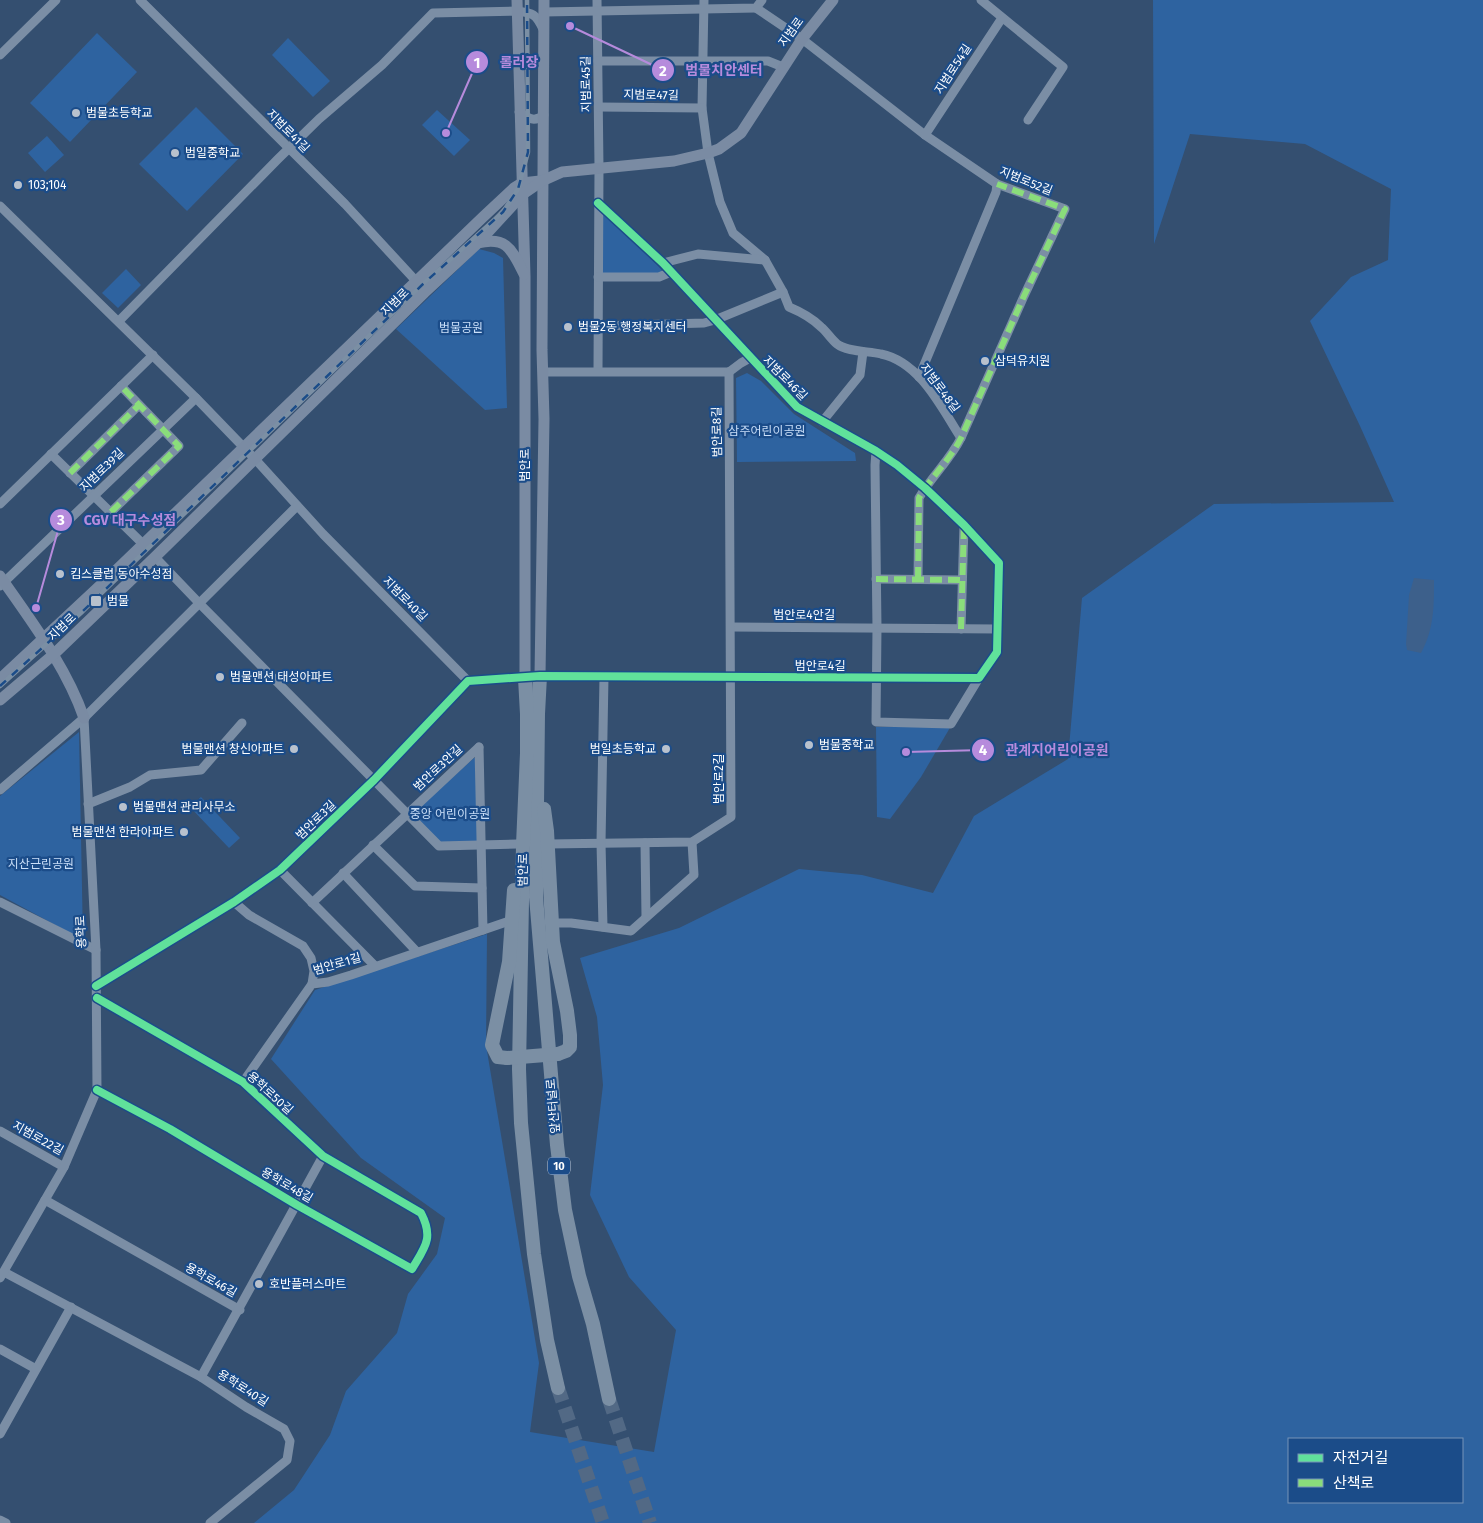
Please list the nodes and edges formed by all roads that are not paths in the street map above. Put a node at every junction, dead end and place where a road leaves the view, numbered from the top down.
1 (56, 0) edge
2 (140, 0) edge
3 (598, 0) edge
4 (762, 0) edge
5 (833, 0) edge
6 (981, 0) edge
7 (517, 5) edge
8 (704, 5) edge
9 (544, 6) edge
10 (756, 8) junction
11 (597, 11) junction
12 (1002, 18) junction
13 (544, 32) junction
14 (802, 39) junction
15 (0, 55) edge
16 (598, 61) junction
17 (703, 62) junction
18 (783, 67) junction
19 (599, 107) junction
20 (702, 108) junction
21 (519, 112) junction
22 (544, 115) junction
23 (1028, 120) dead end
24 (925, 134) junction
25 (288, 149) junction
26 (708, 153) junction
27 (599, 167) junction
28 (542, 181) junction
29 (997, 184) junction
30 (522, 189) junction
31 (598, 202) junction
32 (0, 206) edge
33 (478, 243) junction
34 (765, 260) junction
35 (662, 263) junction
36 (671, 272) junction
37 (525, 276) junction
38 (598, 278) junction
39 (416, 282) junction
40 (783, 292) junction
41 (715, 320) junction
42 (119, 321) junction
43 (598, 326) junction
44 (862, 352) junction
45 (153, 355) junction
46 (750, 358) junction
47 (598, 371) junction
48 (543, 372) junction
49 (729, 372) junction
50 (919, 377) junction
51 (121, 386) junction
52 (196, 398) junction
53 (139, 405) junction
54 (822, 422) junction
55 (163, 429) junction
56 (961, 438) junction
57 (244, 447) junction
58 (876, 451) junction
59 (51, 454) junction
60 (255, 459) junction
61 (70, 473) junction
62 (925, 488) junction
63 (93, 495) junction
64 (0, 504) edge
65 (299, 508) junction
66 (111, 512) junction
67 (964, 525) junction
68 (143, 544) junction
69 (155, 556) junction
70 (876, 579) junction
71 (918, 579) junction
72 (962, 580) junction
73 (1, 582) edge
74 (200, 604) junction
75 (731, 627) junction
76 (877, 628) junction
77 (961, 629) junction
78 (998, 629) junction
79 (43, 640) junction
80 (53, 655) junction
81 (540, 676) junction
82 (604, 677) junction
83 (731, 677) junction
84 (525, 678) junction
85 (876, 678) junction
86 (979, 678) junction
87 (0, 679) edge
88 (468, 681) junction
89 (0, 700) edge
90 (84, 718) junction
91 (242, 723) dead end
92 (527, 753) junction
93 (538, 767) junction
94 (374, 780) junction
95 (0, 790) edge
96 (88, 804) junction
97 (407, 814) junction
98 (692, 842) junction
99 (601, 843) junction
100 (645, 843) junction
101 (517, 844) junction
102 (548, 844) junction
103 (373, 845) junction
104 (482, 846) junction
105 (280, 870) junction
106 (343, 873) junction
107 (482, 888) junction
108 (0, 902) edge
109 (234, 902) junction
110 (312, 903) junction
111 (646, 917) junction
112 (512, 920) junction
113 (552, 923) junction
114 (603, 927) junction
115 (537, 929) joint
116 (482, 930) junction
117 (96, 950) junction
118 (417, 952) junction
119 (375, 966) junction
120 (312, 984) junction
121 (96, 986) junction
122 (96, 998) junction
123 (243, 1082) junction
124 (97, 1090) junction
125 (0, 1131) edge
126 (323, 1156) junction
127 (64, 1167) junction
128 (46, 1200) junction
129 (297, 1205) junction
130 (421, 1213) joint
131 (2, 1275) edge
132 (71, 1307) junction
133 (240, 1310) junction
134 (0, 1349) edge
135 (36, 1369) junction
136 (201, 1377) junction
137 (558, 1388) tunnel mouth
138 (609, 1399) tunnel mouth
139 (0, 1434) edge
140 (0, 1520) edge
141 (6, 1523) edge
142 (210, 1523) edge

1 - 15 street
2 - 25 street, 지범로41길
3 - 11 street, 지범로45길
4 - 10 street
5 - 14 main road, 지범로
6 - 12 street
7 - 13 street
7 - 21 main road, 범안로
7 - 25 street
8 - 10 street
8 - 11 street
8 - 17 street
9 - 11 street
9 - 13 main road, 범안로
10 - 14 street, 지범로52길
11 - 16 street, 지범로45길
12 - 23 street
12 - 24 street, 지범로54길
13 - 22 main road, 범안로
14 - 18 main road, 지범로
14 - 24 street, 지범로52길
16 - 17 street
16 - 19 street, 지범로45길
17 - 18 street
17 - 20 street
18 - 26 main road, 지범로
19 - 20 street, 지범로47길
19 - 27 street, 지범로45길
20 - 26 street
21 - 22 street
21 - 30 main road, 범안로
22 - 28 main road, 범안로
24 - 29 street, 지범로52길
25 - 39 street, 지범로41길
25 - 42 street
26 - 27 main road, 지범로
26 - 34 street, 지범로48길
27 - 28 main road, 지범로
27 - 31 street
28 - 30 main road, 지범로
28 - 48 main road, 범안로 / 10
29 - 50 street
29 - 56 street, 지범로52길
30 - 33 main road, 지범로
30 - 37 main road, 범안로
30 - 39 main road
31 - 35 street, 지범로46길
31 - 38 street
32 - 42 street
33 - 37 main road
33 - 60 main road, 지범로
34 - 35 street
34 - 40 street, 지범로48길
35 - 36 street, 지범로46길
36 - 38 street
36 - 41 street, 지범로46길
37 - 84 main road, 범안로
38 - 43 street
39 - 57 main road
40 - 41 street
40 - 44 street, 지범로48길
41 - 43 street
41 - 46 street, 지범로46길
42 - 45 street
43 - 47 street
44 - 50 street, 지범로48길
44 - 54 street
45 - 51 street
45 - 52 street
46 - 49 street
46 - 54 street, 지범로46길
47 - 48 street
47 - 49 street
48 - 81 main road, 범안로 / 10
49 - 75 street, 범안로8길
50 - 56 street, 지범로48길
51 - 53 street
51 - 59 street
52 - 55 street, 지범로39길
52 - 57 street
53 - 55 street
53 - 61 street
54 - 58 street, 지범로46길
55 - 63 street, 지범로39길
55 - 66 street
56 - 62 street, 지범로52길
57 - 60 street
57 - 68 main road
58 - 62 street, 지범로46길
58 - 70 street
59 - 61 street
59 - 64 street
60 - 65 street
60 - 69 main road, 지범로
61 - 63 street
62 - 67 street, 지범로46길
62 - 71 street
63 - 66 street
63 - 73 street, 지범로39길
65 - 74 street
65 - 88 street, 지범로40길
66 - 68 street
67 - 72 street
67 - 78 street, 지범로46길
68 - 79 main road
69 - 74 street
69 - 80 main road, 지범로
70 - 71 street
70 - 76 street
71 - 72 street
72 - 77 street
73 - 79 main road, 용학로
74 - 90 street
74 - 94 street
75 - 76 street, 범안로4안길
75 - 83 street, 범안로8길
76 - 77 street, 범안로4안길
76 - 85 street
77 - 78 street, 범안로4안길
78 - 86 street
79 - 80 main road, 용학로
79 - 87 main road
80 - 89 main road, 지범로
80 - 90 main road, 용학로
81 - 82 street, 범안로4길
81 - 84 street
81 - 93 highway, 범안로 / 10
82 - 83 street, 범안로4길
82 - 99 street
83 - 85 street, 범안로4길
83 - 98 street, 범안로2길
84 - 88 street
84 - 92 highway, 범안로
85 - 86 street, 범안로4길
85 - 86 street
88 - 94 street, 범안로3길
90 - 95 street
90 - 96 street, 용학로
91 - 96 street
92 - 101 highway
92 - 137 highway, 범안로
93 - 102 highway
93 - 115 highway, 범안로 / 10
94 - 97 street
94 - 105 street, 범안로3길
96 - 117 street, 용학로
97 - 103 street, 범안로3안길
97 - 104 street
97 - 104 street, 범안로3안길
98 - 100 street
98 - 111 street
99 - 100 street
99 - 102 street
99 - 114 street
100 - 111 street
101 - 104 street
101 - 112 highway
102 - 113 highway
103 - 106 street, 범안로3안길
103 - 107 street
104 - 107 street, 범안로3안길
105 - 109 street, 범안로3길
105 - 110 street
106 - 110 street, 범안로3안길
106 - 118 street
107 - 116 street, 범안로3안길
108 - 117 street
109 - 120 street
109 - 121 street, 범안로3길
110 - 119 street
111 - 114 street
112 - 113 highway, bridge
112 - 116 street
113 - 114 street
115 - 138 highway, 앞산터널로 / 10
116 - 118 street, 범안로1길
117 - 121 street, 용학로
118 - 119 street, 범안로1길
119 - 120 street, 범안로1길
120 - 123 street, 범안로1길
121 - 122 street, 용학로
122 - 123 street, 용학로50길
122 - 124 street, 용학로
123 - 126 street, 용학로50길
124 - 127 street, 용학로
124 - 129 street, 용학로48길
125 - 127 street, 지범로22길
126 - 129 street, 용학로46길
126 - 130 street, 용학로50길
127 - 128 street, 용학로
128 - 131 street, 용학로
128 - 133 street, 용학로46길
129 - 130 street, 용학로48길
129 - 133 street, 용학로46길
131 - 132 street, 용학로40길
132 - 135 street
132 - 136 street, 용학로40길
133 - 136 street
134 - 135 street
135 - 139 street
136 - 142 street, 용학로40길
140 - 141 street

